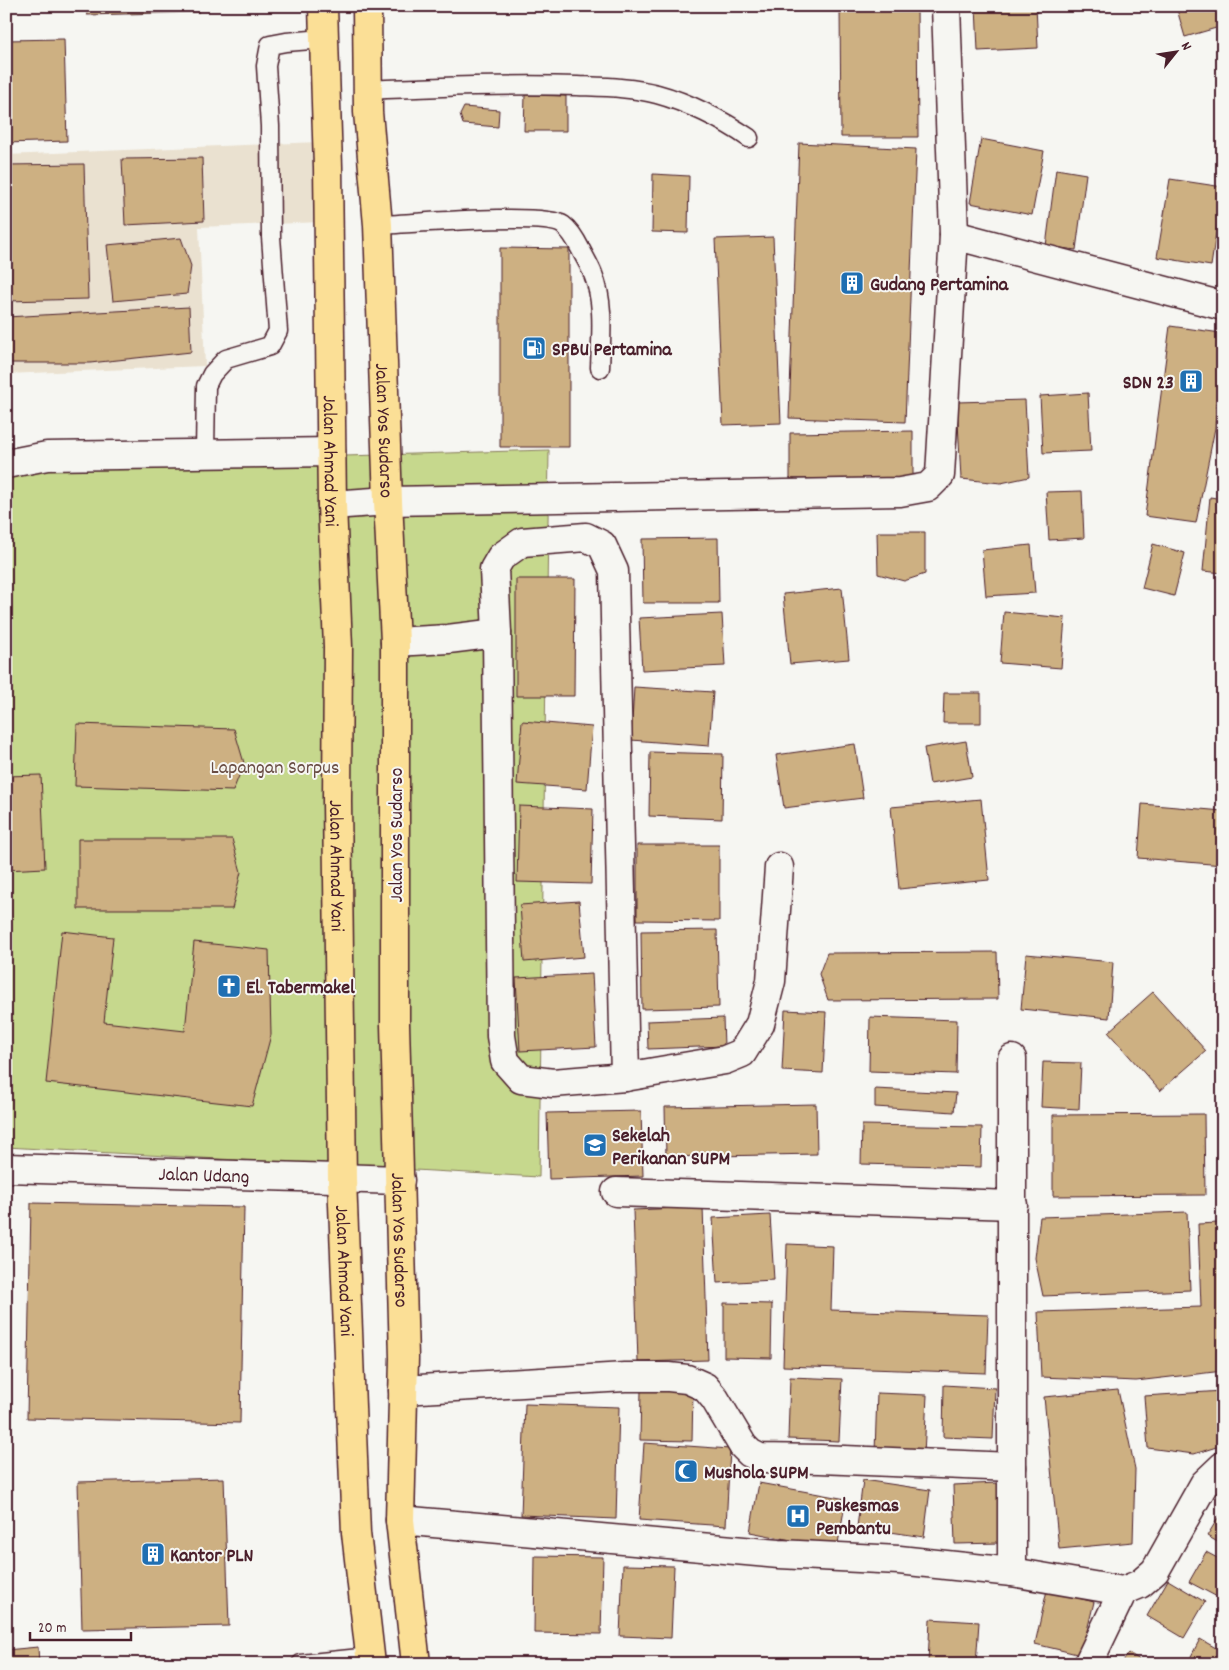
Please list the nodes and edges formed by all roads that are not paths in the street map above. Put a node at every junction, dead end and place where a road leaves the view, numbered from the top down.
1 (323, 6) edge
2 (368, 6) edge
3 (946, 6) edge
4 (324, 39) junction
5 (368, 90) junction
6 (749, 138) dead end
7 (378, 225) junction
8 (954, 236) junction
9 (1223, 306) edge
10 (600, 368) dead end
11 (330, 452) junction
12 (206, 454) junction
13 (6, 464) edge
14 (388, 501) junction
15 (332, 505) junction
16 (497, 633) junction
17 (395, 642) junction
18 (779, 867) dead end
19 (1012, 1059) dead end
20 (625, 1077) junction
21 (6, 1168) edge
22 (342, 1180) junction
23 (400, 1180) junction
24 (616, 1192) dead end
25 (1013, 1205) junction
26 (403, 1390) junction
27 (1223, 1466) edge
28 (1012, 1467) junction
29 (400, 1520) junction
30 (1012, 1572) junction
31 (1124, 1591) junction
32 (370, 1660) edge
33 (301, 1664) edge
34 (416, 1664) edge
35 (1088, 1664) edge

1 - 4 highway, Jalan Ahmad Yani
2 - 5 highway, Jalan Yos Sudarso
3 - 8 street
4 - 11 highway, Jalan Ahmad Yani
4 - 12 lane
5 - 6 lane
5 - 7 highway, Jalan Yos Sudarso
7 - 10 lane
7 - 14 highway, Jalan Yos Sudarso
8 - 9 street
8 - 14 street
11 - 12 street
11 - 15 highway, Jalan Ahmad Yani
12 - 13 street
14 - 15 street
14 - 17 highway, Jalan Yos Sudarso
15 - 22 highway, Jalan Ahmad Yani
16 - 17 street
16 - 20 street
16 - 20 street
17 - 23 highway, Jalan Yos Sudarso
18 - 20 street
19 - 25 street
21 - 22 street, Jalan Udang
22 - 23 street, Jalan Udang
22 - 32 highway, Jalan Ahmad Yani
23 - 26 highway, Jalan Yos Sudarso
24 - 25 street
25 - 28 street
26 - 28 street
26 - 29 highway, Jalan Yos Sudarso
27 - 31 street
28 - 30 street
29 - 30 street
29 - 34 highway, Jalan Yos Sudarso
30 - 31 street
31 - 35 street
32 - 33 lane

